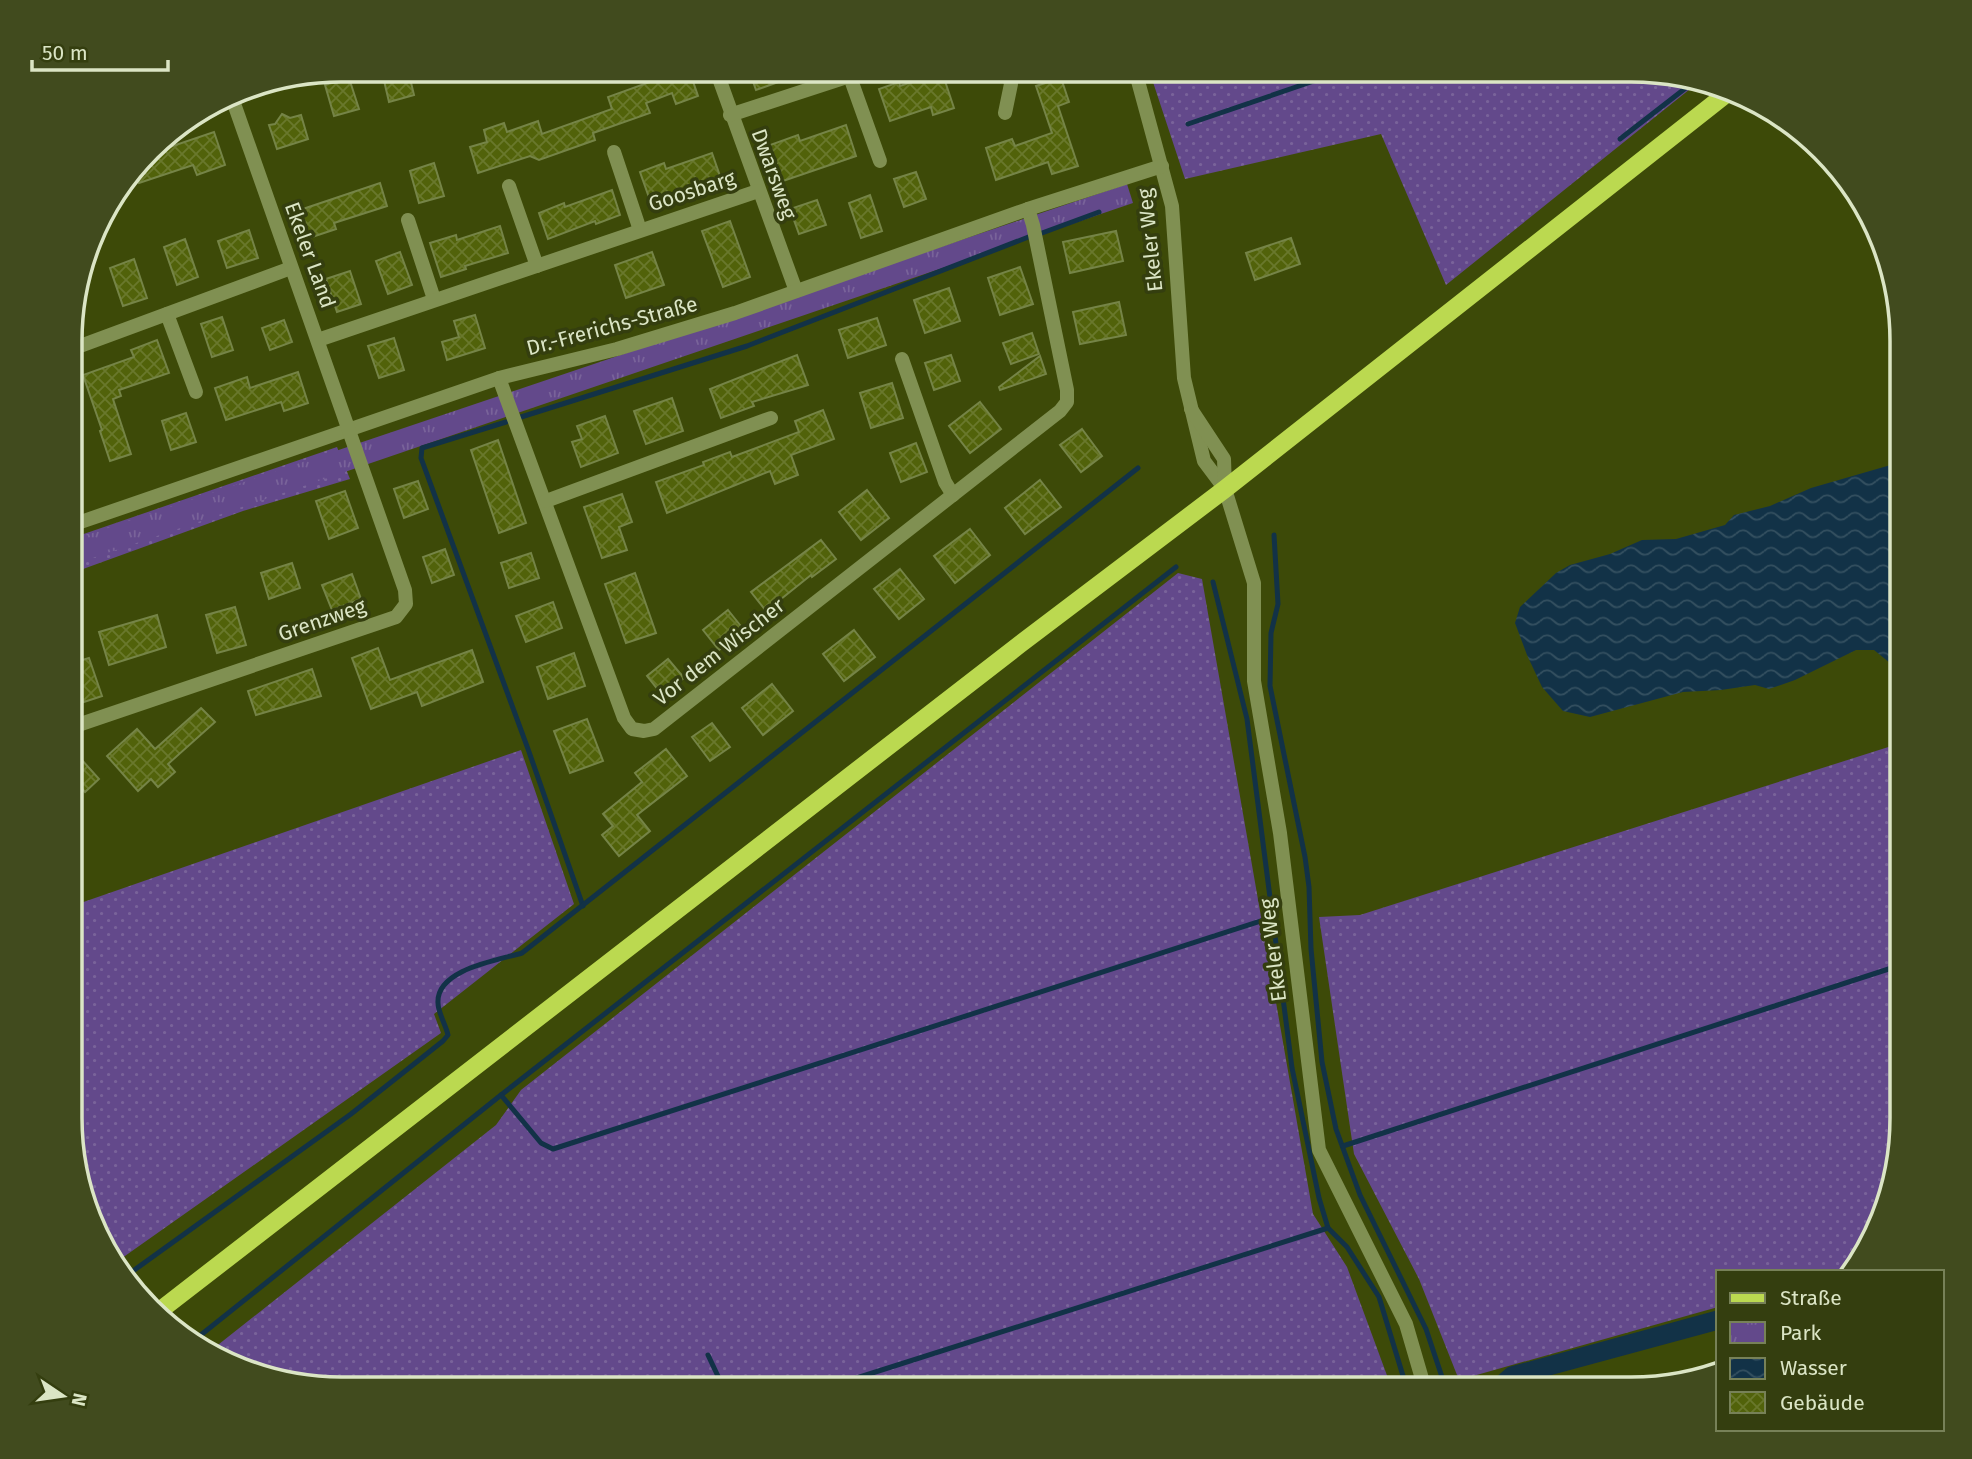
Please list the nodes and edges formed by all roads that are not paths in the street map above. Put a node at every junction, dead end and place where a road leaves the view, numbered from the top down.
1 (720, 82) edge
2 (832, 82) edge
3 (852, 82) edge
4 (1010, 82) edge
5 (1138, 82) edge
6 (1721, 98) edge
7 (235, 105) edge
8 (1005, 113) dead end
9 (730, 115) junction
10 (614, 152) dead end
11 (880, 162) dead end
12 (1162, 166) junction
13 (509, 186) dead end
14 (758, 191) junction
15 (1028, 209) junction
16 (408, 220) dead end
17 (640, 230) junction
18 (537, 266) junction
19 (291, 268) junction
20 (796, 291) junction
21 (433, 299) junction
22 (167, 314) junction
23 (318, 340) junction
24 (82, 345) edge
25 (902, 359) dead end
26 (499, 378) junction
27 (196, 393) dead end
28 (771, 418) dead end
29 (349, 430) junction
30 (1225, 489) junction
31 (953, 495) junction
32 (546, 501) junction
33 (82, 522) edge
34 (82, 724) edge
35 (164, 1307) edge
36 (1421, 1377) edge

1 - 9 street, Dwarsweg
2 - 9 street
3 - 11 street
4 - 8 street
5 - 12 street, Ekeler Weg
6 - 30 main road
7 - 19 street, Ekeler Land
9 - 14 street, Dwarsweg
10 - 17 street, Goosbarg
12 - 15 street, Dr.-Frerichs-Straße
12 - 30 street, Ekeler Weg
13 - 18 street
14 - 17 street, Goosbarg
14 - 20 street, Dwarsweg
15 - 20 street, Dr.-Frerichs-Straße
15 - 31 street, Vor dem Wischer
16 - 21 street
17 - 18 street, Goosbarg
18 - 21 street, Goosbarg
19 - 22 street
19 - 23 street, Ekeler Land
20 - 26 street, Dr.-Frerichs-Straße
21 - 23 street, Goosbarg
22 - 24 street
22 - 27 street
23 - 29 street, Ekeler Land
25 - 31 street
26 - 29 street, Dr.-Frerichs-Straße
26 - 32 street, Vor dem Wischer
28 - 32 street
29 - 33 street, Dr.-Frerichs-Straße
29 - 34 street, Grenzweg
30 - 35 main road
30 - 36 street, Ekeler Weg
31 - 32 street, Vor dem Wischer

